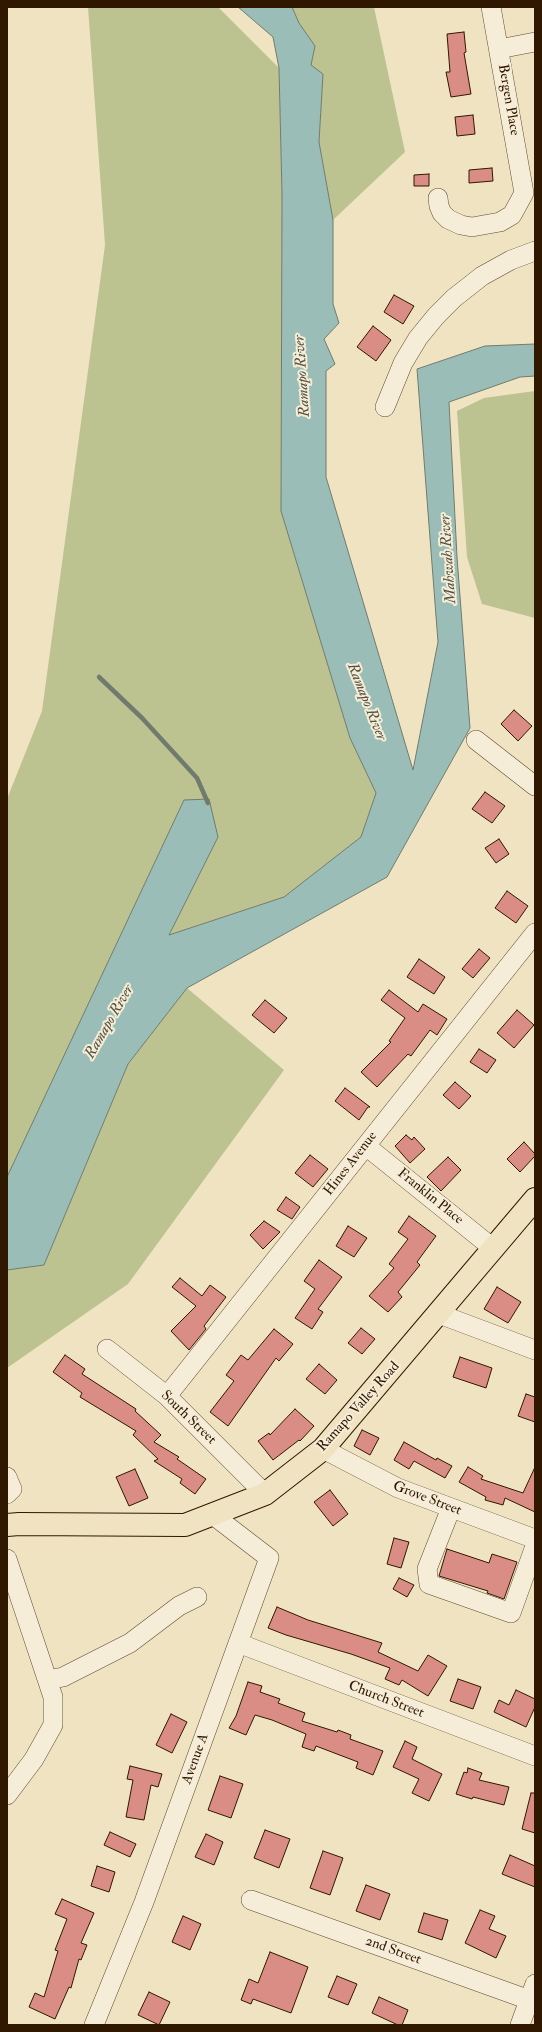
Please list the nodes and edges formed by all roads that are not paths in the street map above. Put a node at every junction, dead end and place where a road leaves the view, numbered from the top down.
1 (491, 7) edge
2 (535, 42) edge
3 (499, 49) junction
4 (438, 198) dead end
5 (535, 251) edge
6 (385, 407) dead end
7 (476, 740) dead end
8 (535, 786) edge
9 (535, 933) edge
10 (366, 1146) junction
11 (535, 1199) edge
12 (494, 1249) junction
13 (439, 1314) junction
14 (107, 1348) dead end
15 (535, 1350) edge
16 (167, 1396) junction
17 (323, 1449) junction
18 (7, 1477) edge
19 (7, 1494) edge
20 (265, 1494) junction
21 (451, 1508) junction
22 (213, 1515) junction
23 (7, 1525) edge
24 (535, 1539) edge
25 (535, 1546) edge
26 (7, 1558) edge
27 (197, 1597) dead end
28 (238, 1644) junction
29 (48, 1680) junction
30 (535, 1756) edge
31 (7, 1795) edge
32 (251, 1900) dead end
33 (533, 1996) edge
34 (94, 2025) edge
35 (520, 2025) edge

1 - 3 street, Bergen Place
2 - 3 street
3 - 4 street, Bergen Place
5 - 6 street
7 - 8 street
9 - 10 street, Hines Avenue
10 - 12 street, Franklin Place
10 - 16 street, Hines Avenue
11 - 12 main road, Ramapo Valley Road
12 - 13 main road, Ramapo Valley Road
13 - 15 street
13 - 17 main road, Ramapo Valley Road
14 - 16 street, South Street
16 - 20 street, South Street
17 - 20 main road, Ramapo Valley Road
17 - 21 street, Grove Street
18 - 19 street
20 - 22 main road, Ramapo Valley Road
21 - 24 street, Grove Street
21 - 25 street
22 - 23 main road, Ramapo Valley Road
22 - 28 street, Avenue A
26 - 29 street
27 - 29 street
28 - 30 street, Church Street
28 - 34 street, Avenue A
29 - 31 street
32 - 33 street, 2nd Street
33 - 35 street

